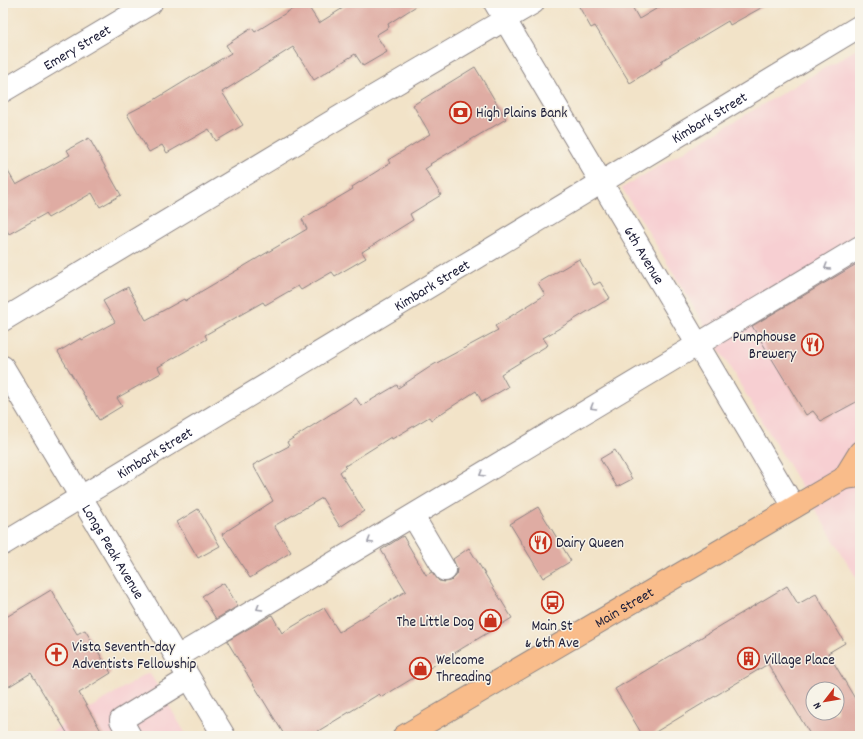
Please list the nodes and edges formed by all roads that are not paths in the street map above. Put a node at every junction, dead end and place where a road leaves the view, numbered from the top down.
1 (151, 3) edge
2 (533, 3) edge
3 (500, 11) edge
4 (860, 26) edge
5 (3, 91) edge
6 (602, 182) junction
7 (860, 247) edge
8 (3, 320) edge
9 (698, 344) junction
10 (3, 366) edge
11 (860, 452) edge
12 (852, 477) edge
13 (81, 497) junction
14 (794, 507) junction
15 (413, 516) junction
16 (3, 544) edge
17 (445, 570) dead end
18 (177, 657) junction
19 (189, 678) junction
20 (410, 734) edge
21 (130, 736) edge
22 (224, 736) edge

1 - 5 street, Emery Street
2 - 3 street
3 - 6 street, 6th Avenue
3 - 8 street
4 - 6 street, Kimbark Street
6 - 9 street, 6th Avenue
6 - 13 street, Kimbark Street
7 -> 9 street
9 - 14 street, 6th Avenue
9 -> 15 street
10 - 13 street, Longs Peak Avenue
11 - 12 highway, Main Street
12 - 14 highway, Main Street
13 - 16 street, Kimbark Street
13 - 18 street, Longs Peak Avenue
14 - 20 highway, Main Street
15 - 17 street
15 -> 18 street
18 - 19 street, Longs Peak Avenue
19 - 21 street
19 - 22 street, Longs Peak Avenue

